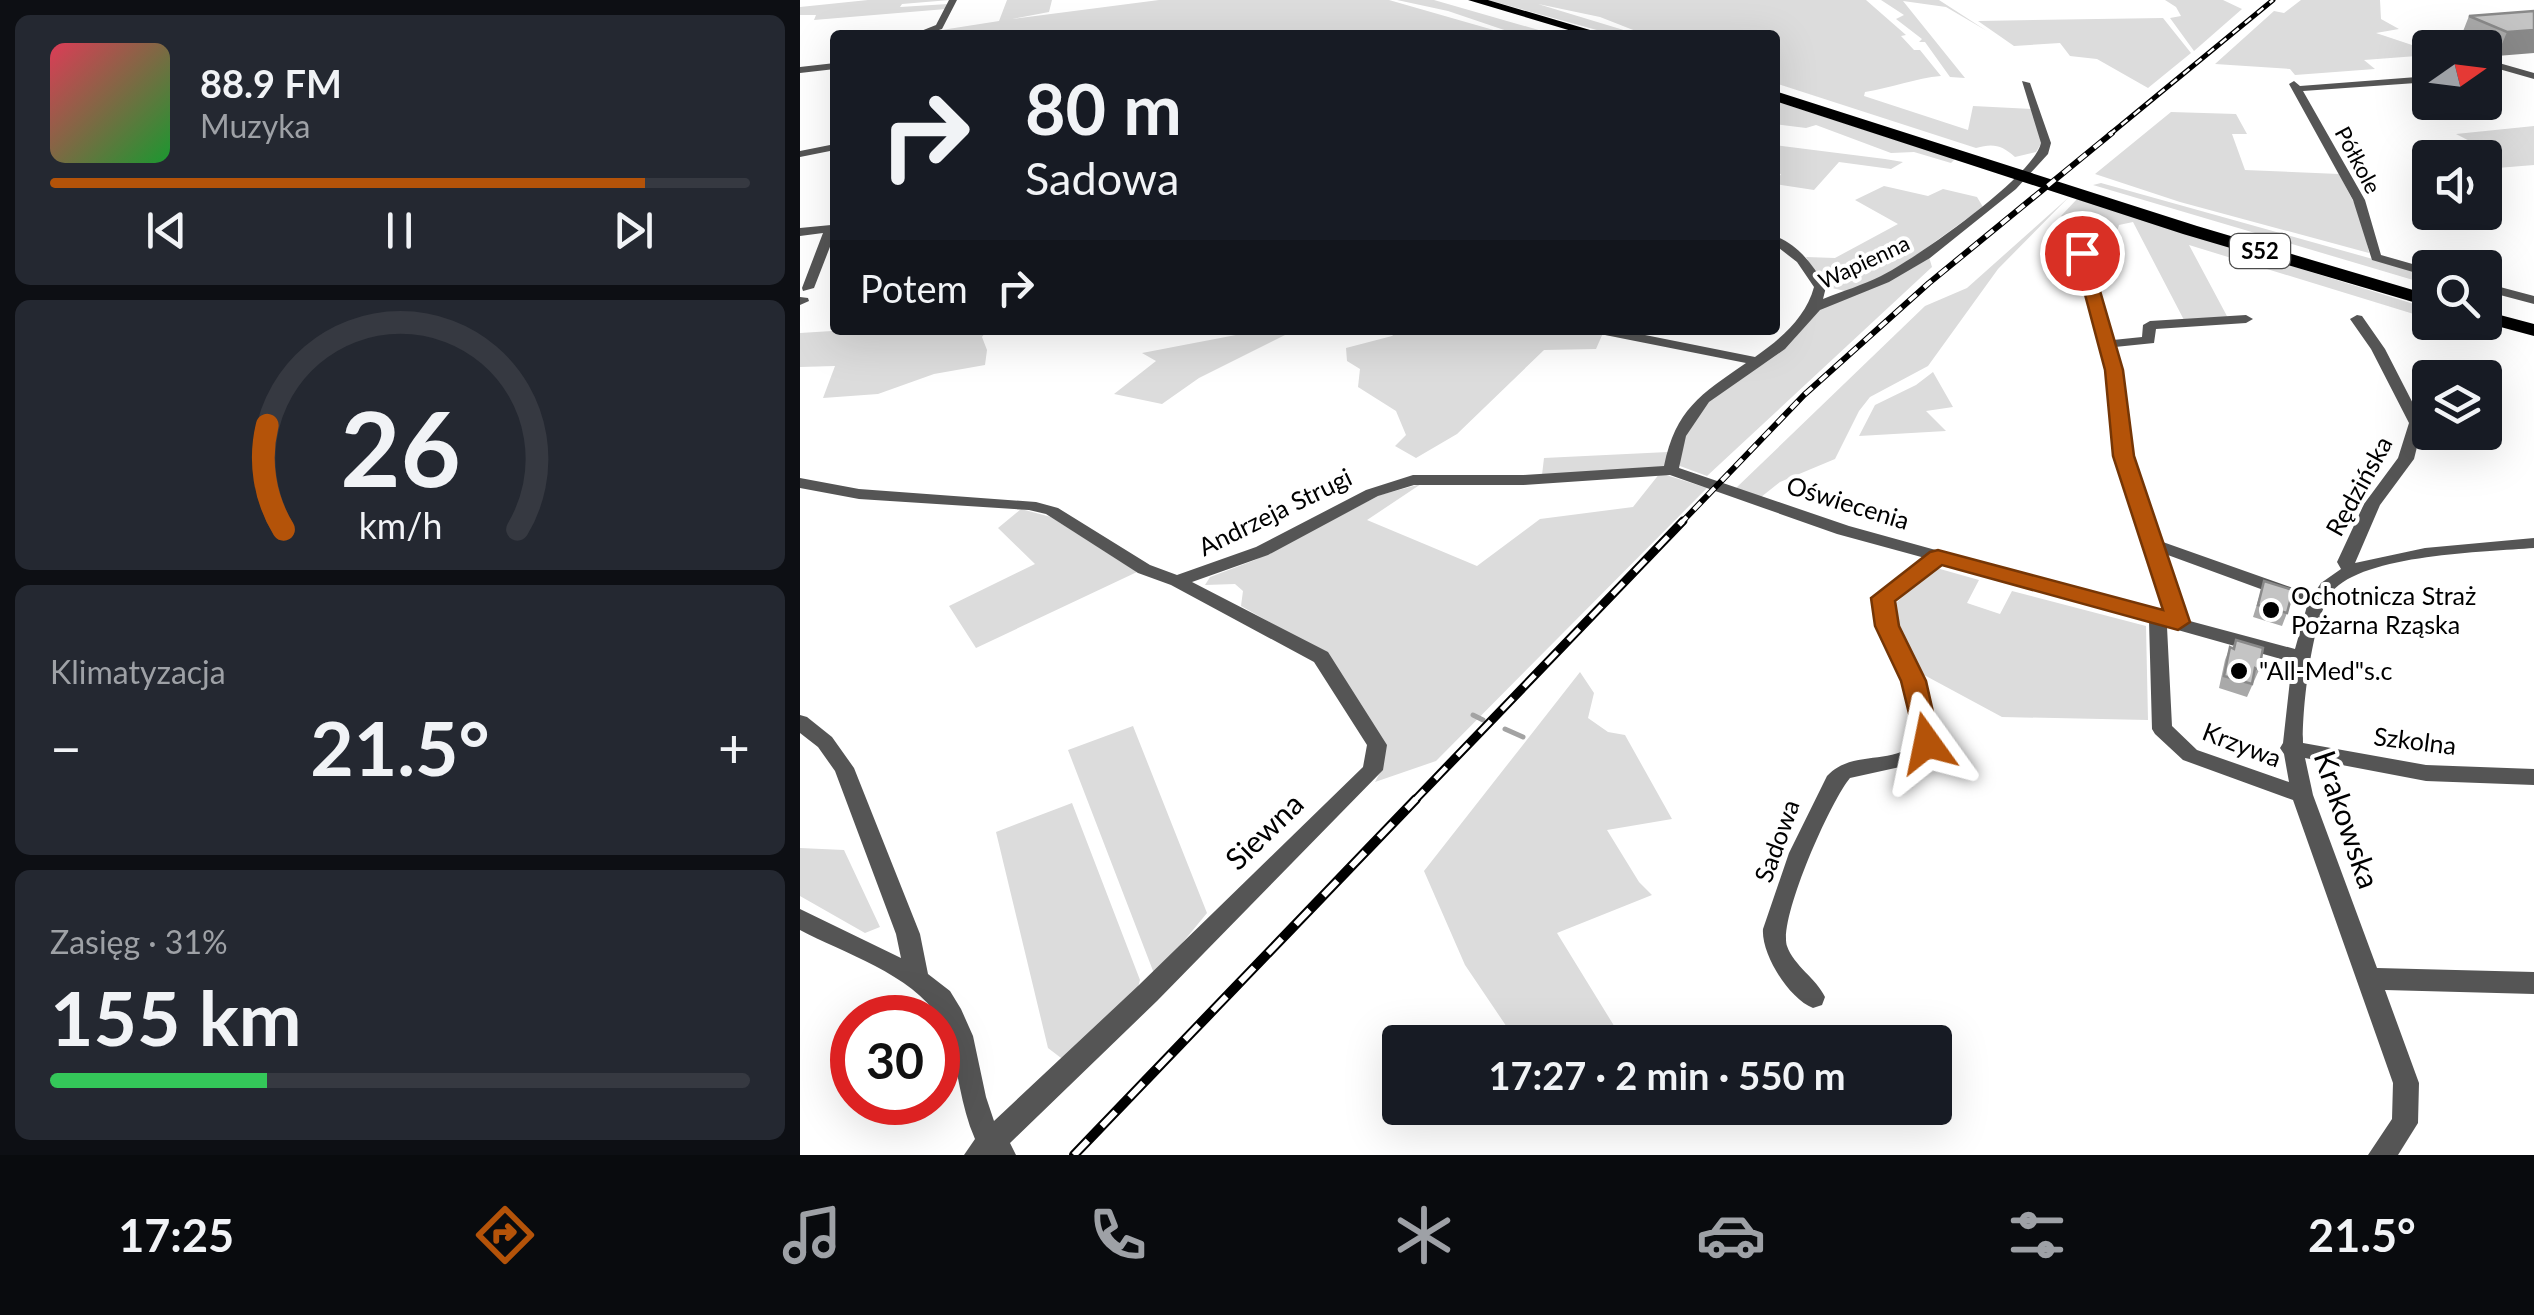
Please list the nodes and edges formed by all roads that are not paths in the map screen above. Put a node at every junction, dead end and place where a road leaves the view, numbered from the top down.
1 (953, 0) edge
2 (1453, 0) edge
3 (1474, 0) edge
4 (930, 30) edge
5 (1560, 30) edge
6 (1582, 30) edge
7 (830, 67) edge
8 (2502, 67) edge
9 (800, 70) edge
10 (2513, 70) junction
11 (2502, 72) edge
12 (2534, 76) edge
13 (2412, 79) edge
14 (2025, 83) dead end
15 (1780, 95) edge
16 (830, 148) edge
17 (800, 154) edge
18 (2095, 196) junction
19 (800, 232) edge
20 (2078, 235) dead end
21 (1780, 242) edge
22 (2412, 267) edge
23 (2412, 287) edge
24 (1822, 289) junction
25 (2502, 292) edge
26 (1844, 294) junction
27 (2412, 295) edge
28 (804, 297) edge
29 (2534, 300) edge
30 (1816, 307) junction
31 (2502, 312) edge
32 (2246, 319) dead end
33 (2358, 319) dead end
34 (2534, 320) edge
35 (2502, 322) edge
36 (2534, 330) edge
37 (1624, 335) edge
38 (2109, 344) junction
39 (1755, 362) junction
40 (1671, 470) junction
41 (800, 483) edge
42 (2534, 543) edge
43 (2154, 546) junction
44 (1938, 557) junction
45 (2351, 571) junction
46 (1177, 580) junction
47 (2319, 604) junction
48 (2168, 620) junction
49 (2302, 658) junction
50 (800, 722) edge
51 (2290, 748) junction
52 (2534, 777) edge
53 (2302, 795) junction
54 (800, 919) edge
55 (917, 979) junction
56 (2370, 979) junction
57 (2534, 983) edge
58 (1814, 997) dead end
59 (990, 1151) edge
60 (2382, 1155) edge

1 - 4 street
2 - 5 highway
3 - 6 highway
7 - 9 street
8 - 10 street
10 - 11 street
10 - 12 street
13 - 22 street, Półkole
14 - 26 street, Wapienna
15 - 18 highway, S52
16 - 17 street
18 - 23 highway, S52
18 - 27 highway, S52
19 - 28 street
20 - 38 street, Krzywa
21 - 24 street
24 - 26 street
24 - 30 street
25 - 29 street
26 - 30 street, Wapienna
30 - 39 street, Wapienna
31 - 34 highway
32 - 38 street
33 - 45 street, Rędzińska
35 - 36 highway
37 - 39 street
38 - 43 street, Krzywa
39 - 40 street, Wapienna
40 - 44 street, Oświecenia
40 - 46 street, Andrzeja Strugi
41 - 46 street, Andrzeja Strugi
42 - 45 street
43 - 47 street
43 - 48 street, Krzywa
44 - 48 street, Oświecenia
44 - 58 street, Sadowa
45 - 47 street, Krakowska
46 - 59 street, Siewna
47 - 49 street, Krakowska
48 - 49 street, Oświecenia
48 - 53 street, Krzywa
49 - 51 street, Krakowska
50 - 55 street
51 - 52 street, Szkolna
51 - 53 street, Krakowska
53 - 56 street, Krakowska
54 - 55 street
55 - 59 street
56 - 57 street
56 - 60 street, Krakowska

